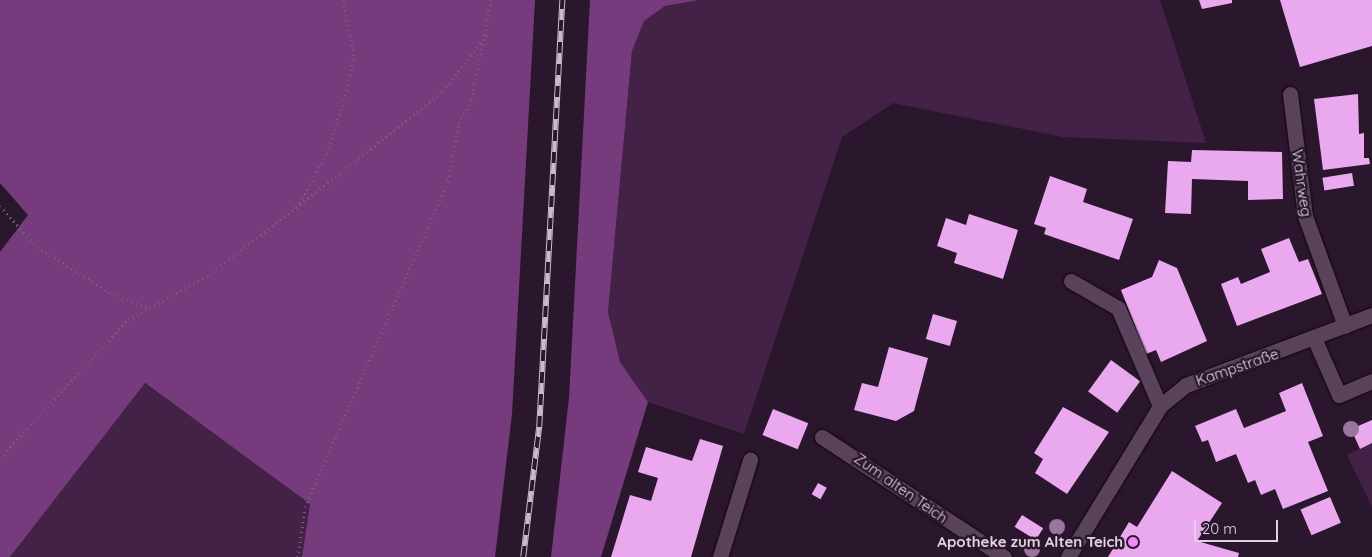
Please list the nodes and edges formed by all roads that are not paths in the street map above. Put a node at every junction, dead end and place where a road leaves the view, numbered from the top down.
1 (1290, 94) dead end
2 (1071, 281) dead end
3 (1372, 315) edge
4 (1345, 326) junction
5 (1314, 338) junction
6 (1372, 380) edge
7 (1160, 406) junction
8 (822, 437) dead end
9 (750, 460) dead end
10 (720, 557) edge
11 (1004, 557) edge
12 (1068, 557) edge

1 - 4 street, Wahrweg
2 - 7 street
3 - 4 street, Kampstraße
4 - 5 street, Kampstraße
5 - 6 street
5 - 7 street, Kampstraße
7 - 12 street, Kampstraße
8 - 11 street, Zum alten Teich
9 - 10 street

